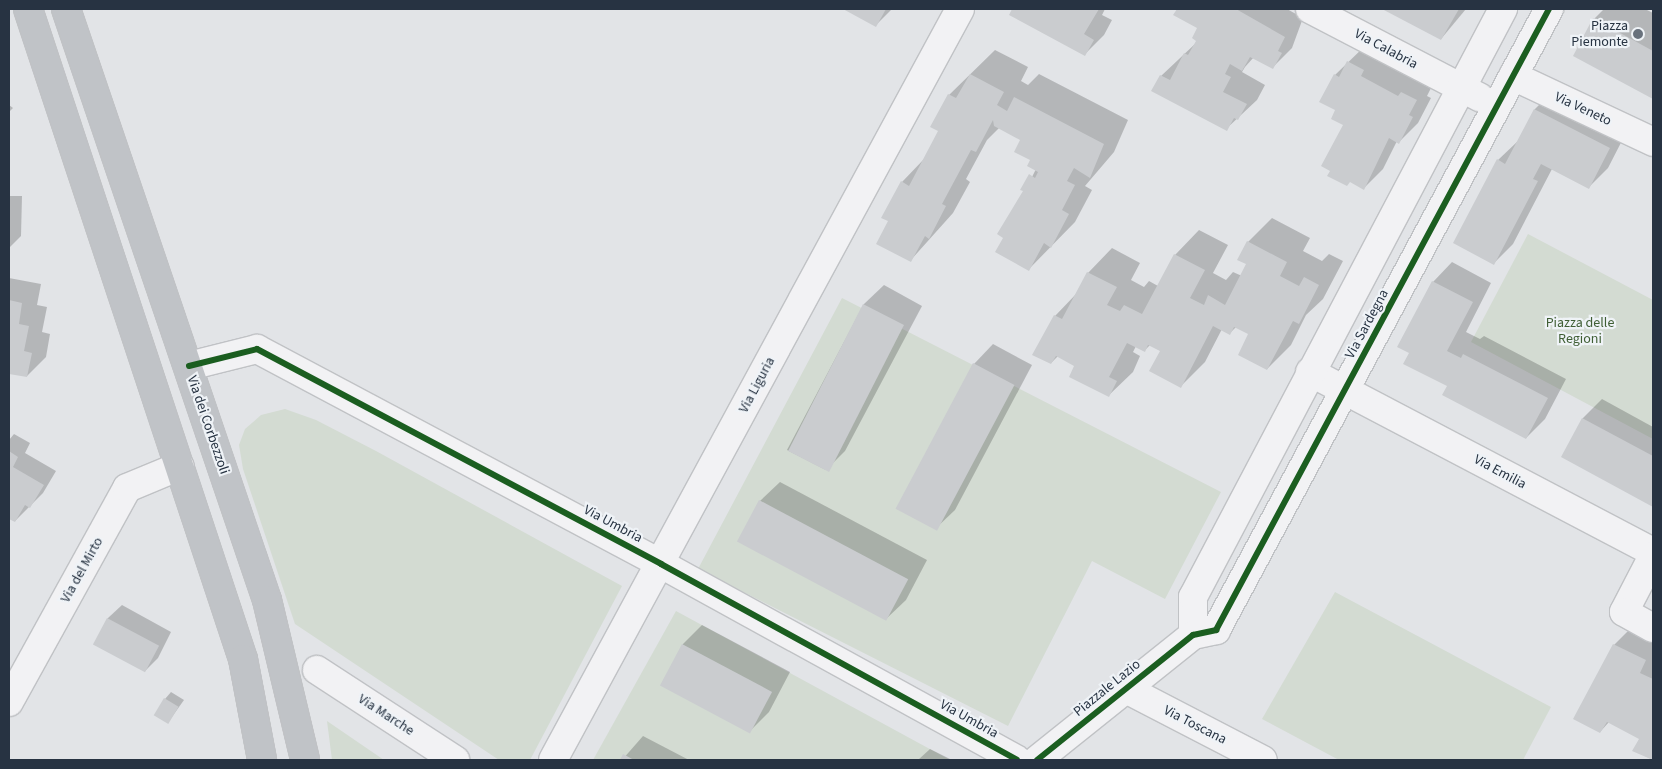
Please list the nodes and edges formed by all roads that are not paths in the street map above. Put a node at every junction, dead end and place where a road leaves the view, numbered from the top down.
1 (28, 9) edge
2 (66, 9) edge
3 (960, 9) edge
4 (1310, 9) edge
5 (1503, 9) edge
6 (1548, 9) edge
7 (1513, 76) junction
8 (1462, 88) junction
9 (1495, 106) junction
10 (1653, 142) edge
11 (189, 366) junction
12 (1310, 372) junction
13 (1346, 391) junction
14 (180, 466) junction
15 (1653, 552) edge
16 (1653, 556) edge
17 (661, 564) junction
18 (1653, 628) edge
19 (1193, 635) junction
20 (318, 670) dead end
21 (1126, 690) junction
22 (9, 702) edge
23 (262, 760) edge
24 (305, 760) edge
25 (455, 760) edge
26 (553, 760) edge
27 (1017, 760) edge
28 (1036, 760) edge
29 (1263, 760) edge

1 - 14 main road
2 - 11 main road, Via dei Corbezzoli
3 - 17 street, Via Liguria
4 - 8 street, Via Calabria
5 - 8 street, Via Sardegna
6 - 7 street, Via Sardegna
7 - 9 street, Via Sardegna
7 - 10 street, Via Veneto
8 - 9 street
8 - 12 street, Via Sardegna
9 - 13 street, Via Sardegna
11 - 17 street, Via Umbria
11 - 24 main road, Via dei Corbezzoli
12 - 13 street
12 - 19 street, Via Sardegna
13 - 15 street, Via Emilia
13 - 19 street, Via Sardegna
14 - 22 street, Via del Mirto
14 - 23 main road
16 - 18 street
17 - 26 street, Via Liguria
17 - 27 street, Via Umbria
19 - 21 street, Piazzale Lazio
20 - 25 street, Via Marche
21 - 28 street, Piazzale Lazio
21 - 29 street, Via Toscana

